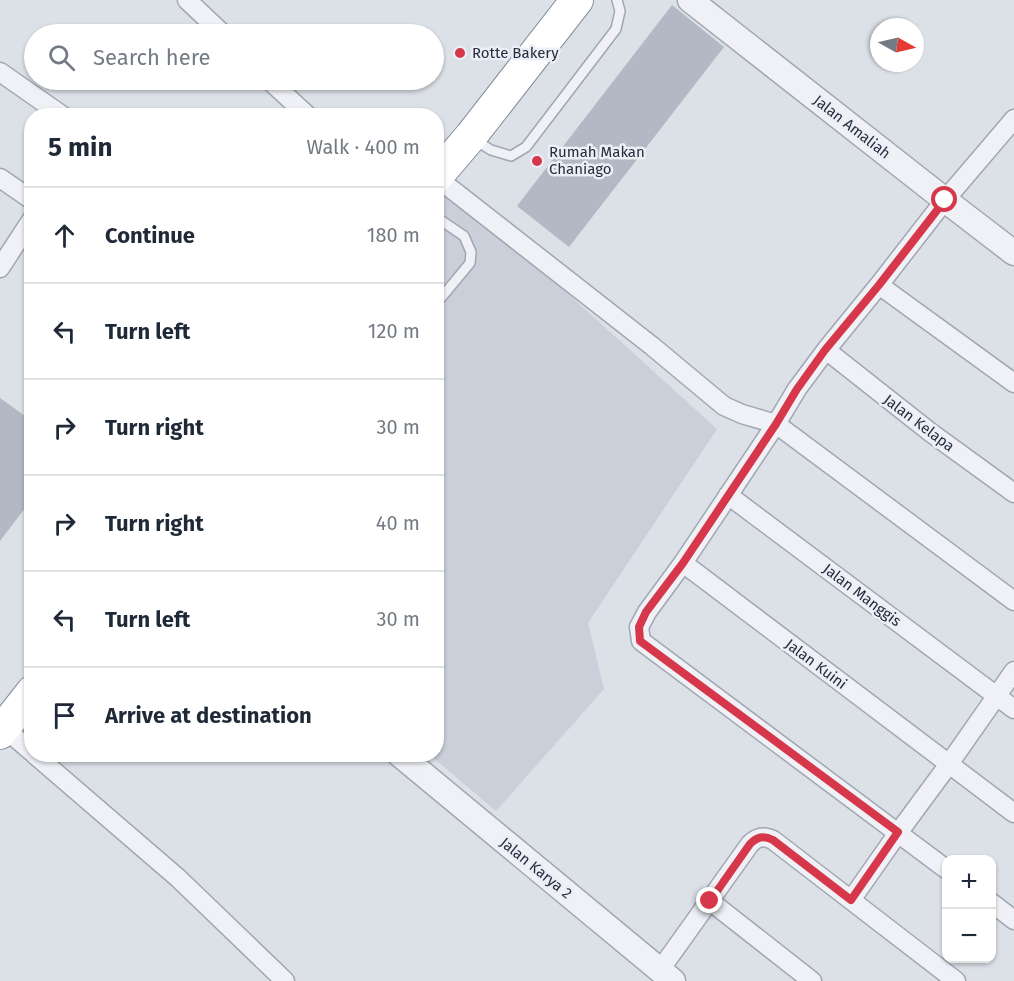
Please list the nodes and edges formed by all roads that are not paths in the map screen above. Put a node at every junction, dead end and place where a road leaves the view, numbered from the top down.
1 (187, 0) edge
2 (577, 0) edge
3 (617, 0) edge
4 (690, 0) edge
5 (212, 24) edge
6 (0, 72) edge
7 (24, 89) edge
8 (26, 90) edge
9 (280, 90) edge
10 (52, 108) edge
11 (299, 108) edge
12 (1014, 119) edge
13 (471, 136) junction
14 (444, 168) edge
15 (0, 178) edge
16 (444, 183) edge
17 (24, 194) edge
18 (945, 200) junction
19 (444, 222) edge
20 (24, 231) edge
21 (1014, 253) edge
22 (0, 268) edge
23 (879, 285) junction
24 (444, 294) edge
25 (825, 350) junction
26 (1014, 383) edge
27 (776, 424) junction
28 (1014, 493) edge
29 (728, 495) junction
30 (683, 563) junction
31 (1014, 601) edge
32 (1014, 671) edge
33 (996, 696) junction
34 (24, 702) edge
35 (1014, 709) edge
36 (2, 730) edge
37 (24, 746) edge
38 (43, 762) edge
39 (409, 762) edge
40 (949, 764) junction
41 (1014, 813) edge
42 (898, 832) junction
43 (942, 866) edge
44 (851, 900) junction
45 (710, 901) junction
46 (996, 906) edge
47 (1014, 920) edge
48 (666, 975) edge
49 (285, 981) edge
50 (812, 981) edge
51 (956, 981) edge

1 - 5 street
2 - 13 highway
3 - 13 lane
4 - 18 street, Jalan Amaliah
6 - 7 street
8 - 10 street
9 - 11 street
12 - 18 street
13 - 14 highway
15 - 17 street
16 - 27 street
18 - 21 street, Jalan Amaliah
18 - 23 street
19 - 24 lane
20 - 22 street
23 - 25 street
23 - 26 street
25 - 27 street
25 - 28 street, Jalan Kelapa
27 - 29 street
27 - 31 street
29 - 30 street
29 - 33 street, Jalan Manggis
30 - 40 street, Jalan Kuini
30 - 42 street
32 - 33 street
33 - 35 street, Jalan Manggis
33 - 40 street
34 - 36 highway
36 - 37 street
38 - 49 street
39 - 48 street, Jalan Karya 2
40 - 41 street, Jalan Kuini
40 - 42 street
42 - 43 street
42 - 44 street
44 - 45 street
44 - 51 street
45 - 48 street
45 - 50 street
46 - 47 street

